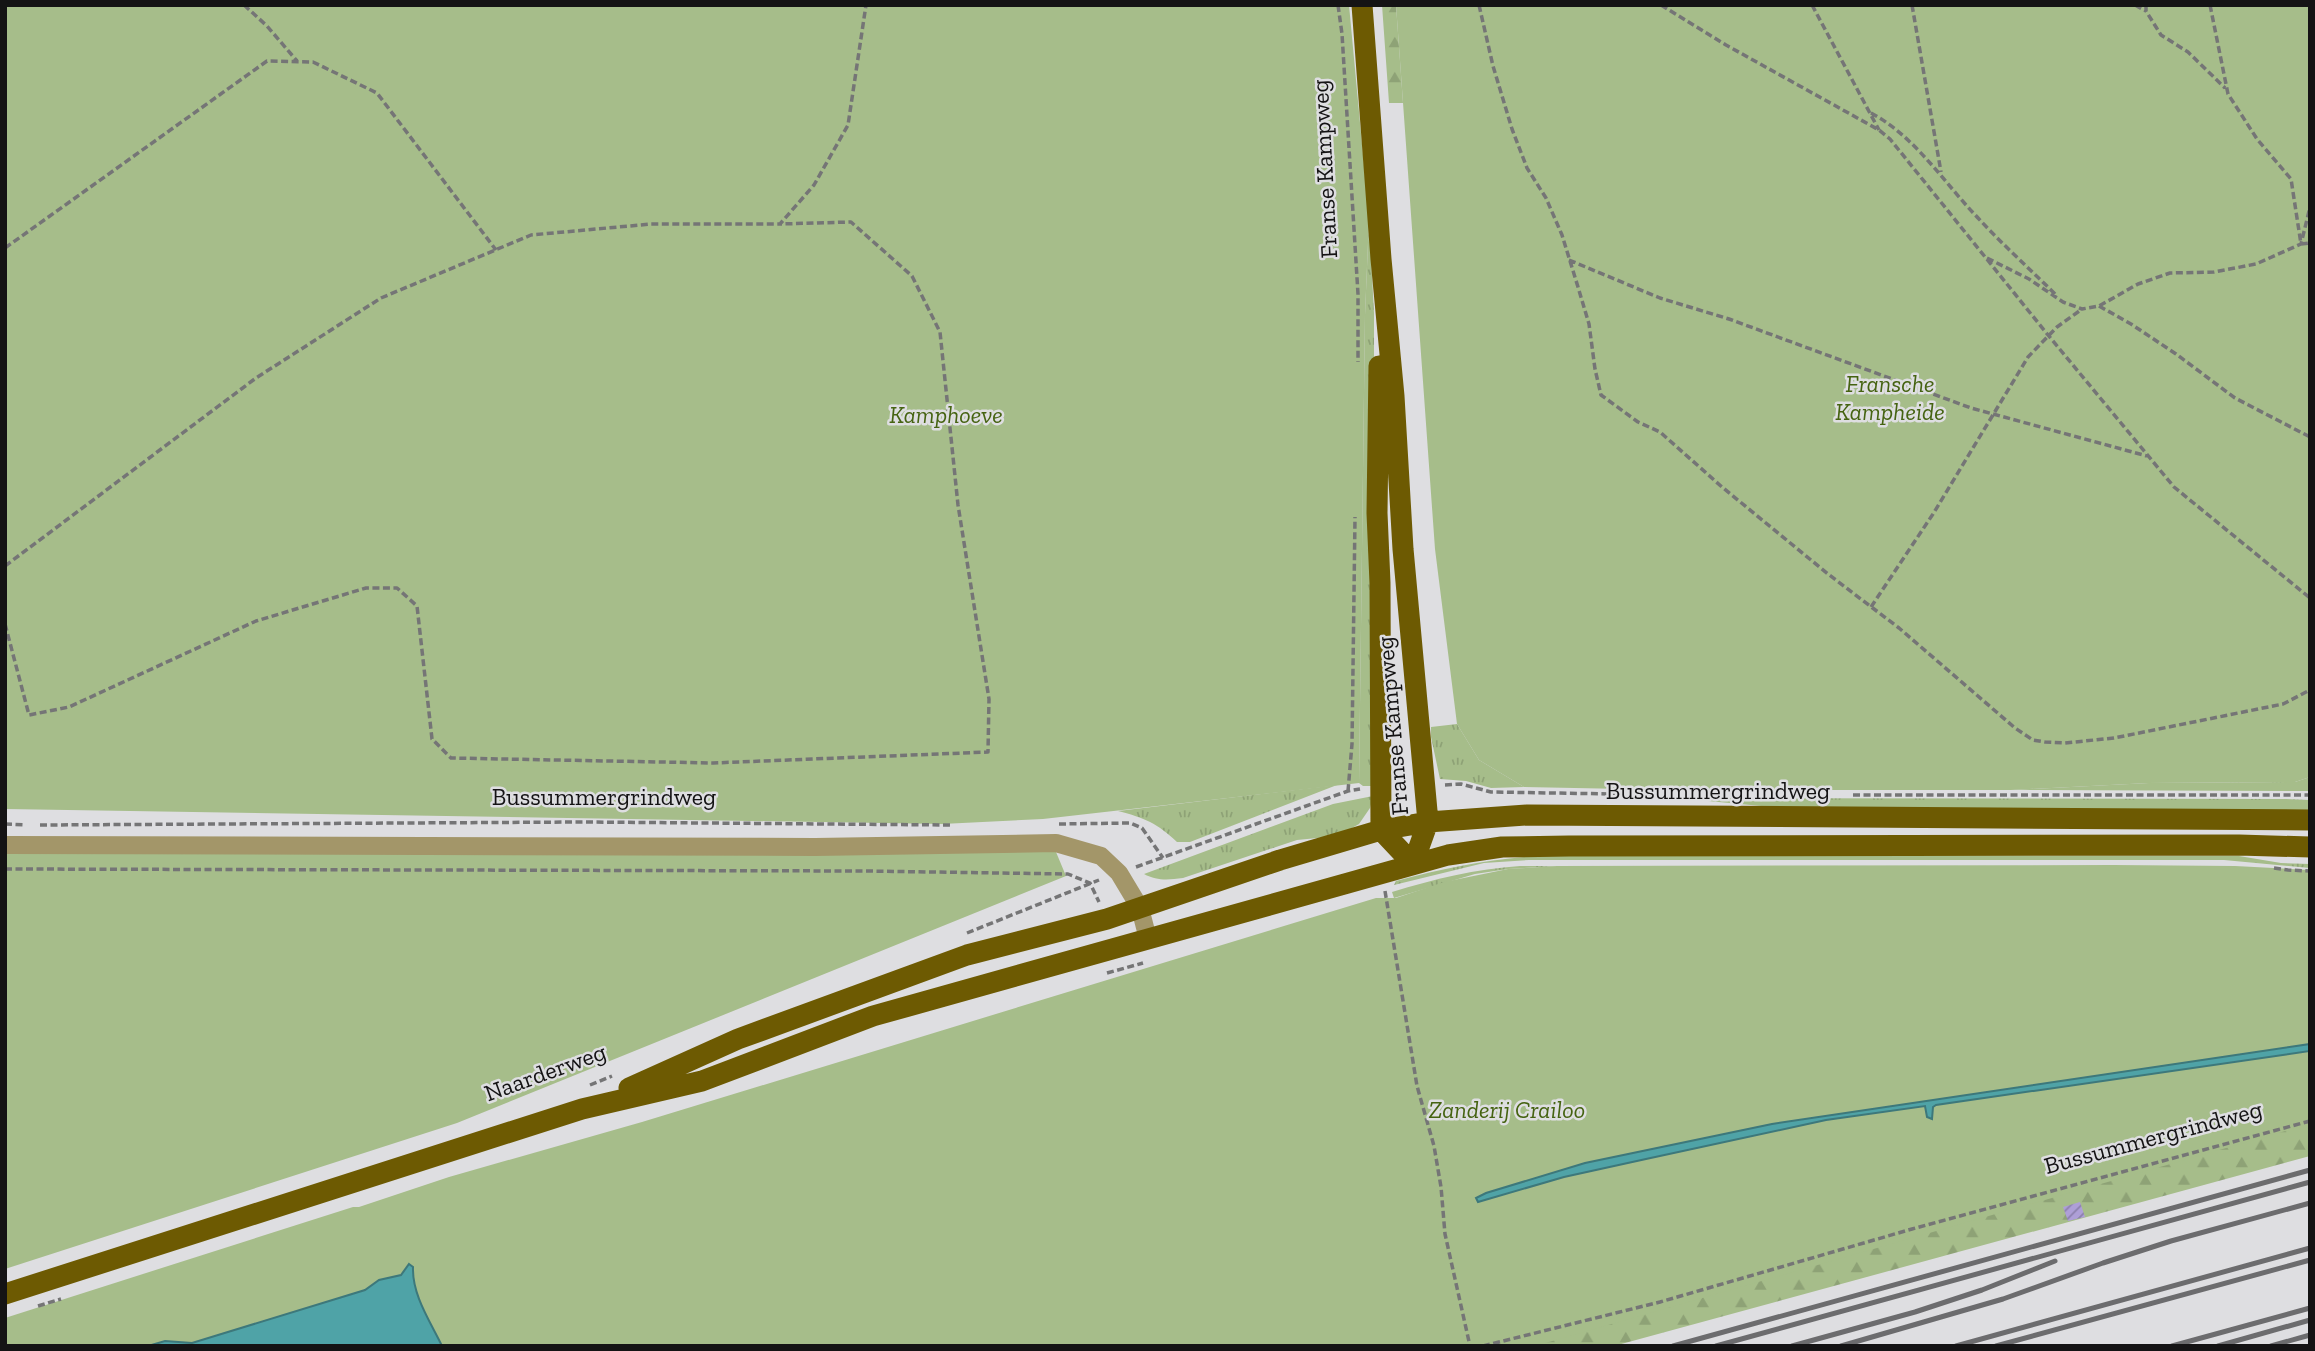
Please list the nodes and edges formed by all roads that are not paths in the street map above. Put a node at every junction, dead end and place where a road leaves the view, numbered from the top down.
1 (1363, 5) edge
2 (1381, 259) junction
3 (2310, 820) edge
4 (1428, 822) junction
5 (1381, 830) junction
6 (13, 845) edge
7 (2310, 847) edge
8 (1413, 864) junction
9 (1140, 908) junction
10 (1149, 950) junction
11 (582, 1109) junction
12 (5, 1294) edge

1 - 2 main road, Franse Kampweg
2 - 4 main road, Franse Kampweg
2 - 5 main road, Franse Kampweg
3 - 4 main road, Bussummergrindweg
4 - 5 main road, Bussummergrindweg
4 - 8 main road, Franse Kampweg
5 - 8 main road, Franse Kampweg
5 - 9 main road, Bussummergrindweg
6 - 9 street, Bussummergrindweg
7 - 8 main road
8 - 10 main road
9 - 10 street, Bussummergrindweg
9 - 11 main road, Naarderweg
10 - 11 main road, Naarderweg
11 - 12 main road, Naarderweg

